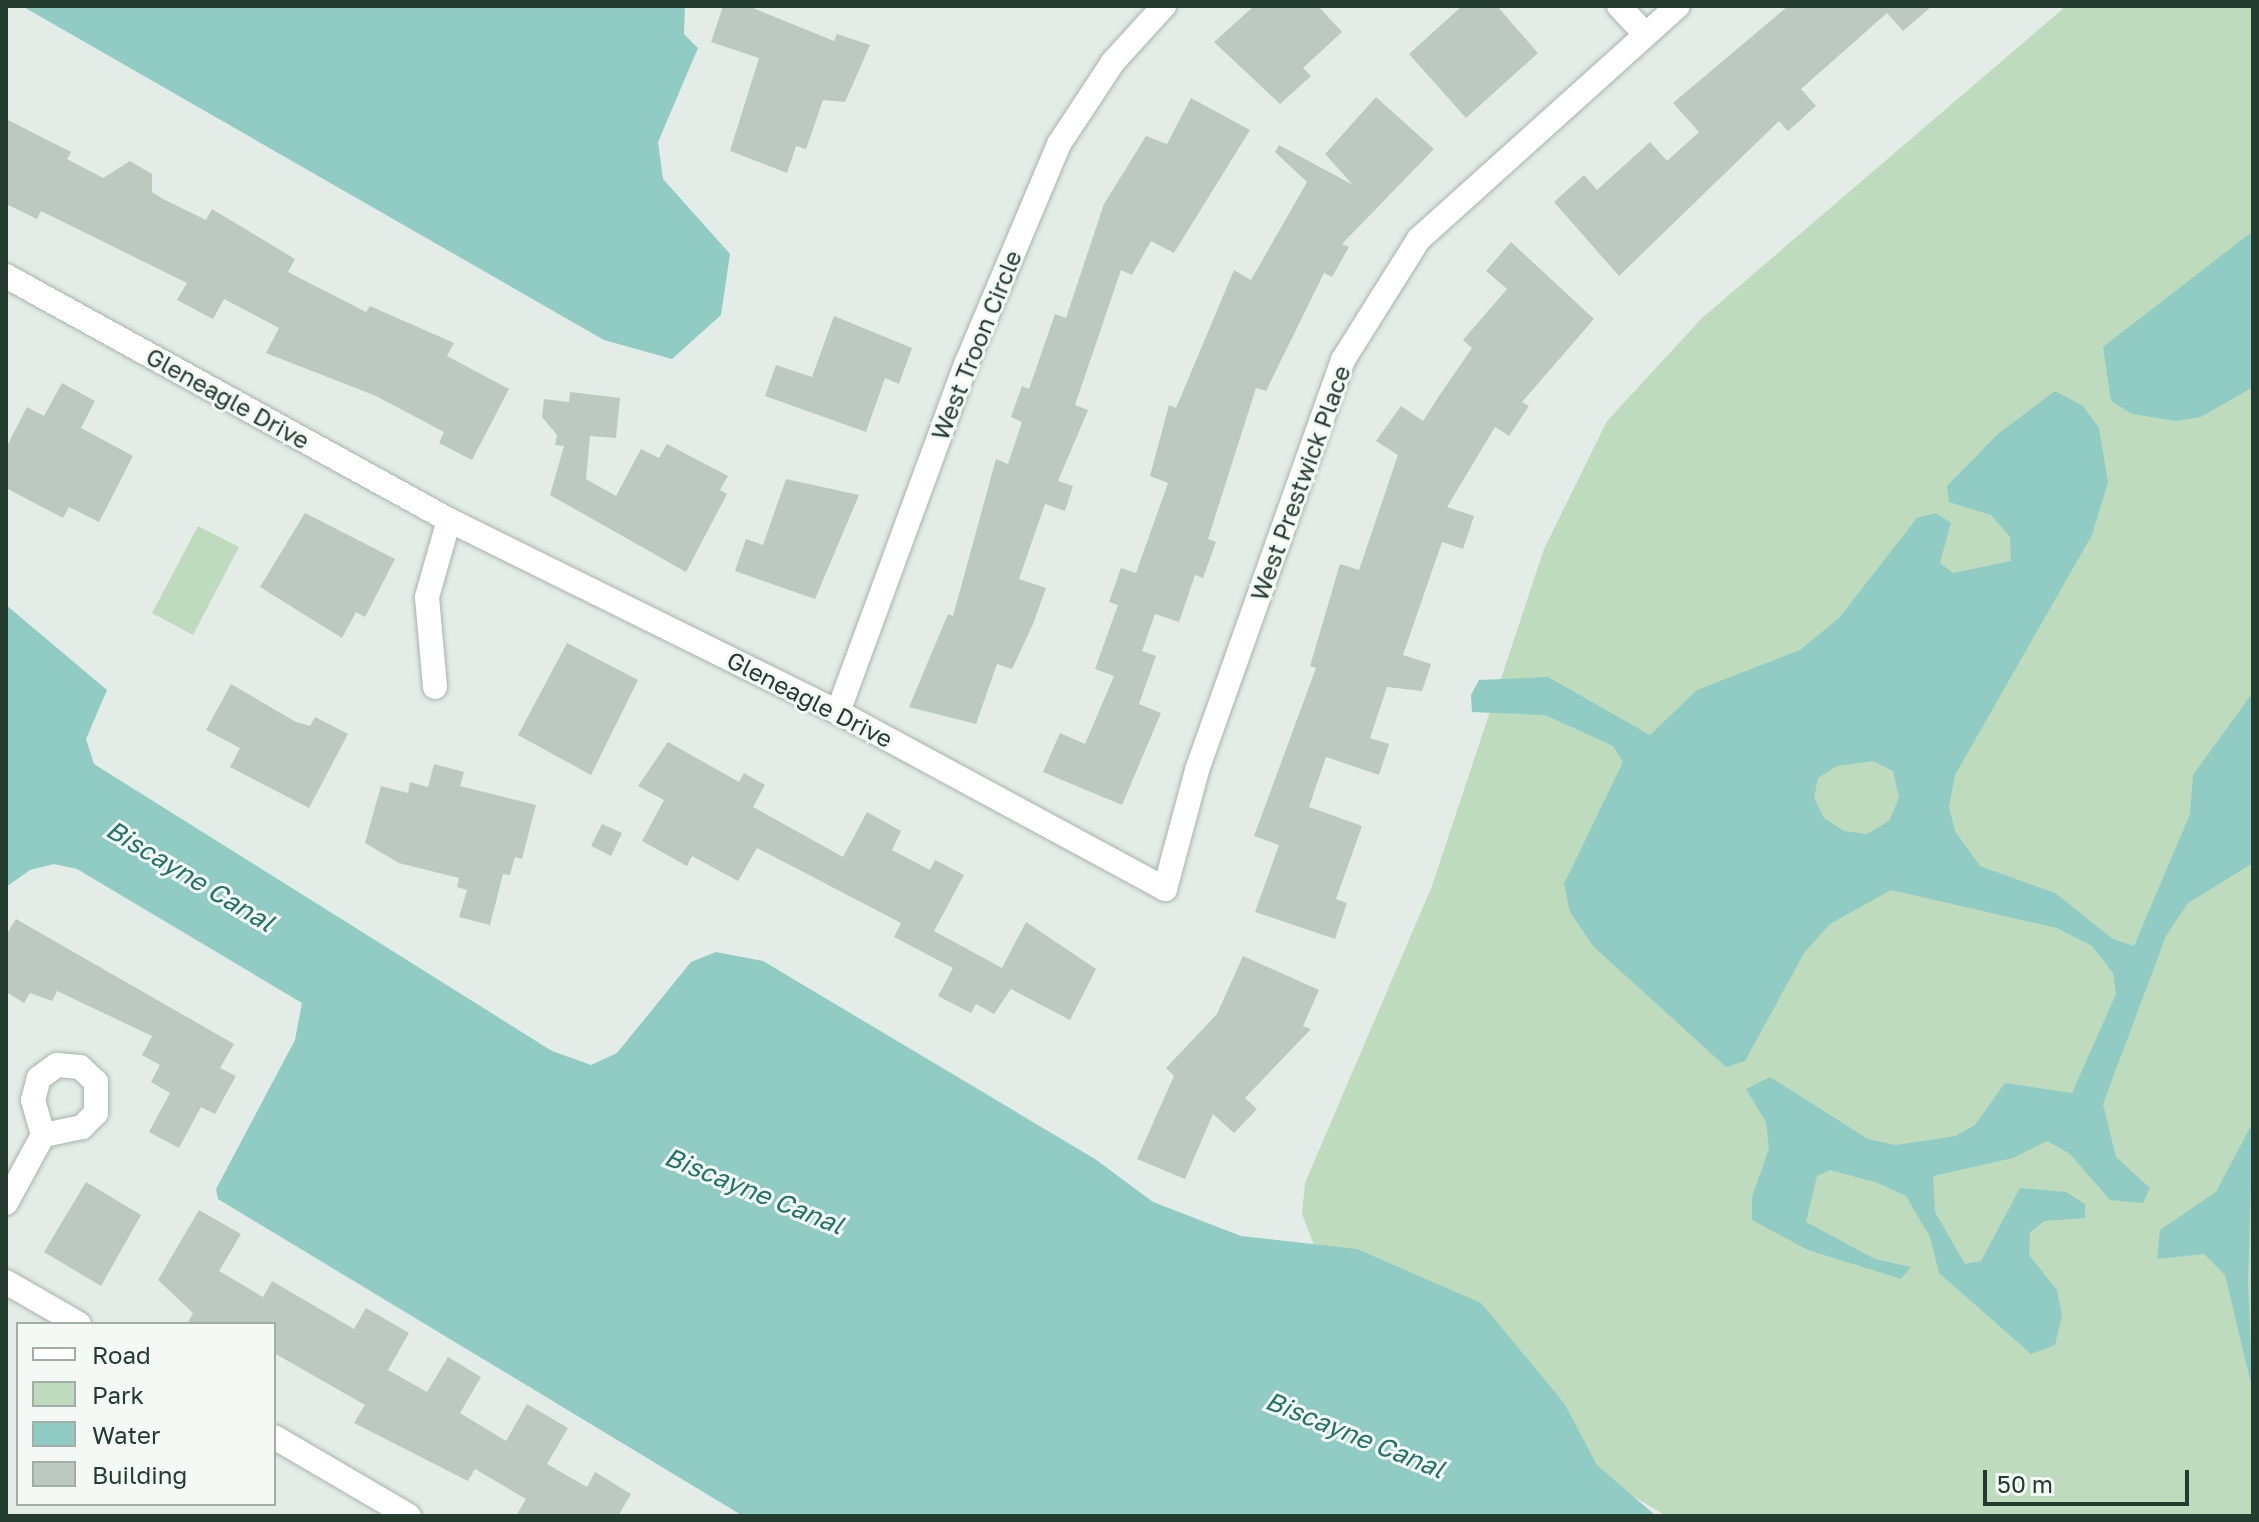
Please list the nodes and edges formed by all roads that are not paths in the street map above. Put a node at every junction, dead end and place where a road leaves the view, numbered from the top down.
1 (1164, 6) edge
2 (1619, 6) edge
3 (1678, 6) edge
4 (1645, 34) junction
5 (6, 276) edge
6 (449, 520) junction
7 (435, 687) dead end
8 (838, 712) junction
9 (1165, 889) joint
10 (43, 1135) dead end
11 (6, 1203) edge
12 (6, 1282) edge
13 (76, 1322) edge
14 (276, 1438) edge
15 (409, 1516) edge

1 - 8 street, West Troon Circle
2 - 4 street
3 - 4 street, West Prestwick Place
4 - 9 street, West Prestwick Place
5 - 6 street, Gleneagle Drive
6 - 7 street
6 - 8 street, Gleneagle Drive
8 - 9 street, Gleneagle Drive
10 - 11 street
12 - 13 street
14 - 15 street

